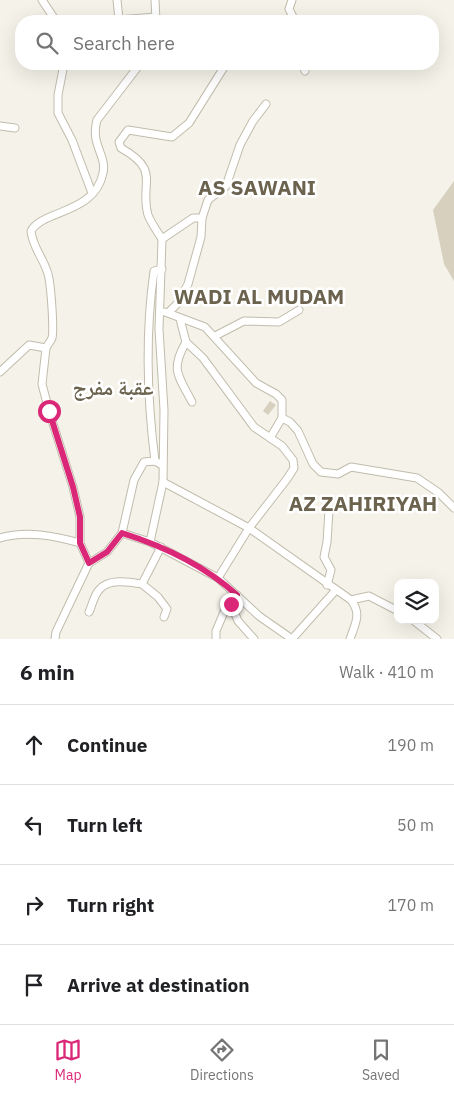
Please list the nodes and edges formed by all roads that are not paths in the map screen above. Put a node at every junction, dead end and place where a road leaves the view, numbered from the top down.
1 (42, 0) edge
2 (117, 0) edge
3 (155, 0) edge
4 (292, 0) edge
5 (52, 15) edge
6 (119, 15) edge
7 (156, 15) edge
8 (292, 15) edge
9 (63, 70) edge
10 (135, 70) edge
11 (222, 70) edge
12 (266, 104) dead end
13 (0, 126) edge
14 (15, 128) dead end
15 (92, 193) junction
16 (202, 218) junction
17 (162, 239) junction
18 (162, 269) junction
19 (299, 310) dead end
20 (160, 312) junction
21 (169, 312) junction
22 (180, 319) junction
23 (216, 336) junction
24 (186, 342) junction
25 (46, 348) junction
26 (0, 372) edge
27 (192, 402) dead end
28 (282, 418) junction
29 (270, 438) junction
30 (158, 463) junction
31 (163, 482) junction
32 (454, 508) edge
33 (329, 510) dead end
34 (249, 528) junction
35 (122, 533) junction
36 (0, 538) edge
37 (150, 542) junction
38 (80, 543) junction
39 (161, 547) junction
40 (89, 563) junction
41 (218, 578) junction
42 (142, 584) junction
43 (327, 585) junction
44 (335, 591) junction
45 (237, 595) junction
46 (351, 600) junction
47 (231, 604) junction
48 (394, 610) edge
49 (89, 612) dead end
50 (164, 617) dead end
51 (418, 624) edge
52 (55, 639) edge
53 (216, 639) edge
54 (254, 639) edge
55 (292, 639) edge
56 (350, 639) edge
57 (437, 639) edge

1 - 5 street
2 - 6 street
3 - 7 street
4 - 8 street
9 - 15 street
10 - 15 street
11 - 17 street
12 - 16 street
13 - 14 street
15 - 25 street
16 - 17 street
16 - 21 street
17 - 18 street
18 - 20 street
18 - 30 street
19 - 23 street
20 - 21 street
20 - 30 street
21 - 22 street
22 - 23 street
22 - 24 street
23 - 28 street
24 - 27 street
24 - 29 street
25 - 26 street
25 - 38 street
28 - 29 street
28 - 32 street
29 - 34 street
30 - 31 street
30 - 35 street
31 - 34 street
31 - 37 street
33 - 43 street
34 - 41 street
34 - 43 street
35 - 37 street
35 - 40 street
36 - 38 street
37 - 39 street
38 - 40 street
39 - 41 street
39 - 42 street
40 - 52 street
41 - 45 street
42 - 49 street
42 - 50 street
43 - 44 street
44 - 46 street
44 - 55 street
45 - 47 street
45 - 55 street
46 - 48 street
46 - 56 street
47 - 53 street
47 - 54 street
51 - 57 street

